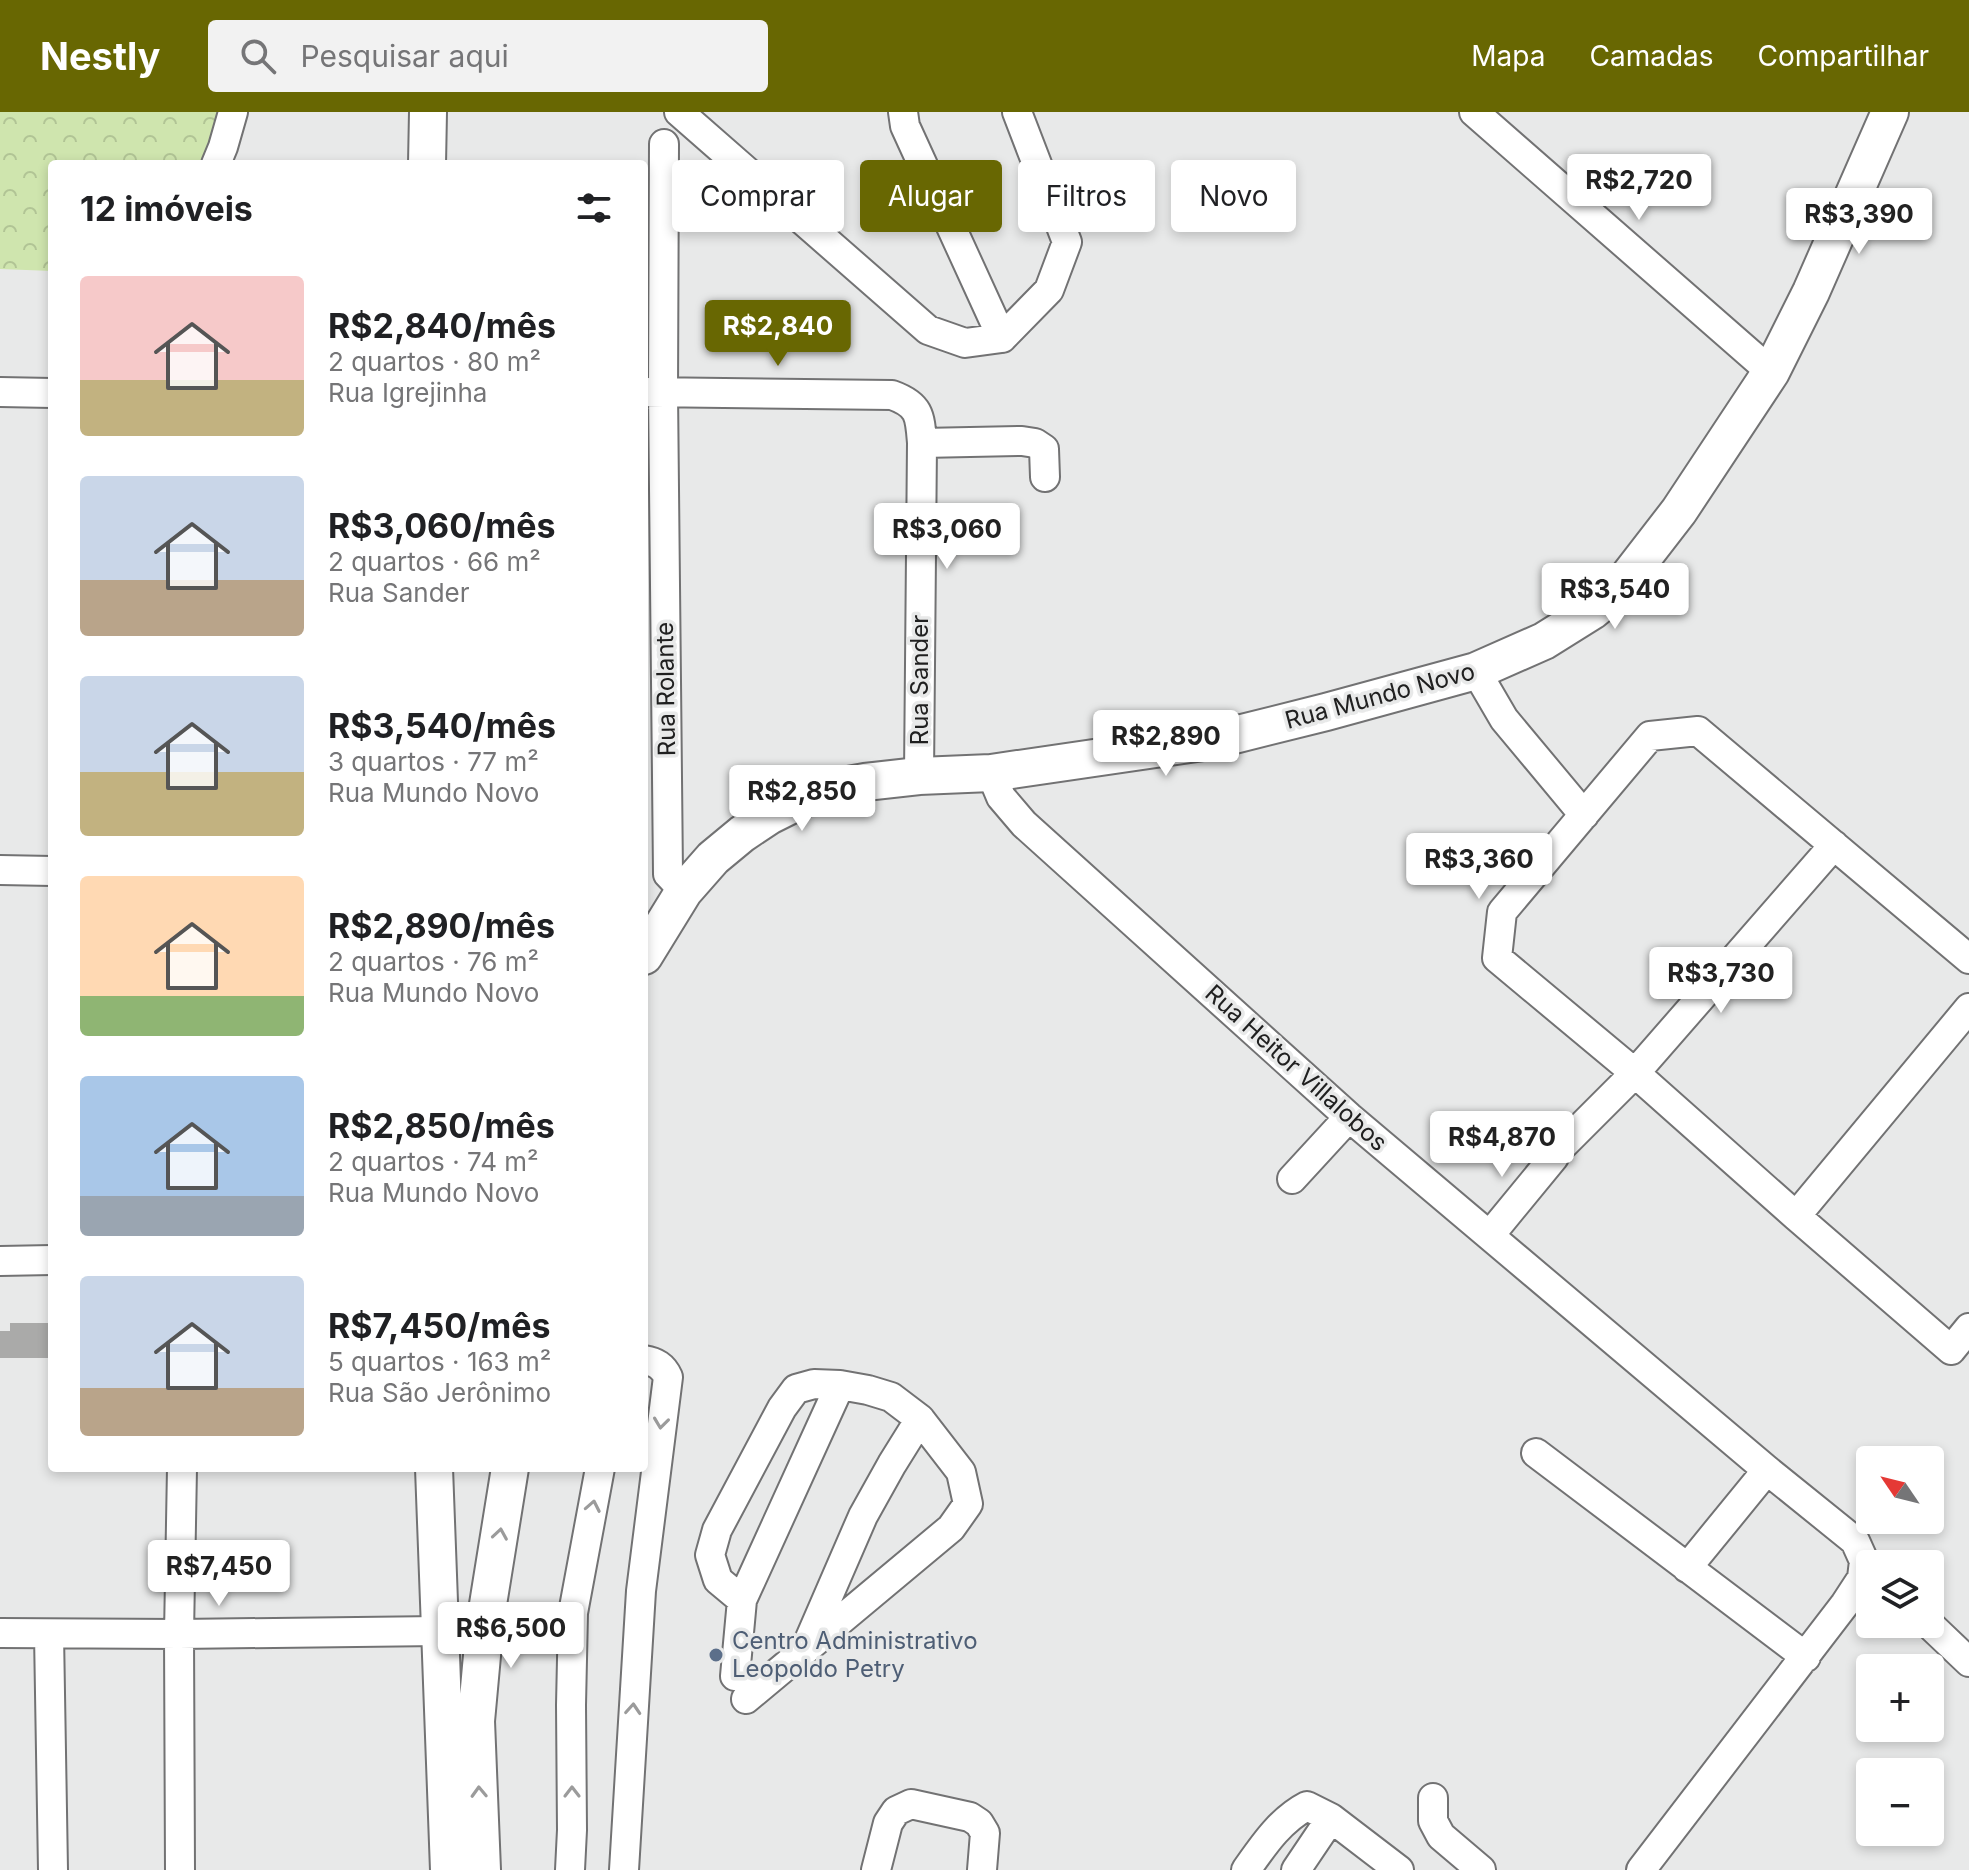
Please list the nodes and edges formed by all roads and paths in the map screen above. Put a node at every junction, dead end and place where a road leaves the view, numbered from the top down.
1 (233, 112) edge
2 (428, 112) edge
3 (679, 112) edge
4 (903, 112) edge
5 (1017, 112) edge
6 (1474, 112) edge
7 (1890, 112) edge
8 (664, 144) dead end
9 (218, 160) edge
10 (427, 160) edge
11 (1002, 338) junction
12 (1771, 372) junction
13 (0, 392) edge
14 (653, 392) edge
15 (48, 393) edge
16 (922, 443) junction
17 (1045, 477) dead end
18 (1476, 671) junction
19 (991, 773) junction
20 (919, 776) junction
21 (1584, 815) junction
22 (1834, 845) junction
23 (0, 870) edge
24 (48, 871) edge
25 (665, 879) edge
26 (648, 941) edge
27 (1969, 959) edge
28 (1969, 1008) edge
29 (1635, 1073) junction
30 (1349, 1117) junction
31 (1292, 1179) dead end
32 (1796, 1216) junction
33 (1490, 1235) junction
34 (48, 1260) edge
35 (0, 1261) edge
36 (1969, 1328) edge
37 (648, 1361) edge
38 (840, 1385) junction
39 (920, 1419) junction
40 (1536, 1453) dead end
41 (1767, 1470) junction
42 (182, 1472) edge
43 (434, 1472) edge
44 (509, 1472) edge
45 (599, 1472) edge
46 (1860, 1550) edge
47 (1687, 1568) junction
48 (1856, 1586) edge
49 (742, 1600) junction
50 (439, 1631) junction
51 (0, 1633) edge
52 (49, 1634) junction
53 (179, 1634) junction
54 (1944, 1638) edge
55 (805, 1649) junction
56 (1806, 1657) junction
57 (1969, 1662) edge
58 (1433, 1798) dead end
59 (1331, 1818) junction
60 (1649, 1859) edge
61 (53, 1870) edge
62 (180, 1870) edge
63 (449, 1870) edge
64 (482, 1870) edge
65 (570, 1870) edge
66 (624, 1870) edge
67 (876, 1870) edge
68 (982, 1870) edge
69 (1246, 1870) edge
70 (1296, 1870) edge
71 (1399, 1870) edge
72 (1481, 1870) edge

1 - 9 street
2 - 10 main road
3 - 11 street
4 - 11 street
5 - 11 street
6 - 12 street
7 - 12 main road, Rua Mundo Novo
8 - 14 street, Rua Rolante
12 - 18 main road, Rua Mundo Novo
13 - 15 street
14 - 16 street, Rua Sander
14 - 25 street, Rua Rolante
16 - 17 street
16 - 20 street, Rua Sander
18 - 19 main road, Rua Mundo Novo
18 - 21 street
19 - 20 main road, Rua Mundo Novo
19 - 30 street, Rua Heitor Villalobos
20 - 25 main road, Rua Mundo Novo
21 - 22 street
21 - 29 street
22 - 27 street
22 - 29 street
23 - 24 street
25 - 26 main road, Rua Mundo Novo
28 - 32 street
29 - 32 street
29 - 33 street
30 - 31 street
30 - 33 street, Rua Heitor Villalobos
32 - 36 street
33 - 41 street, Rua Heitor Villalobos
34 - 35 street
37 - 66 street
38 - 39 street
38 - 49 street
38 - 49 street
39 - 55 street
39 - 55 street
40 - 47 street
41 - 46 street, Rua Heitor Villalobos
41 - 47 street
42 - 53 street
43 - 50 main road
64 -> 44 main road
65 -> 45 street
47 - 56 street
48 - 56 street
49 - 55 street
50 - 53 street
50 - 63 main road
51 - 52 street
52 - 53 street
52 - 61 street
53 - 62 street
54 - 57 street
56 - 60 street
58 - 72 street
59 - 69 street
59 - 70 street
59 - 71 street
67 - 68 street

